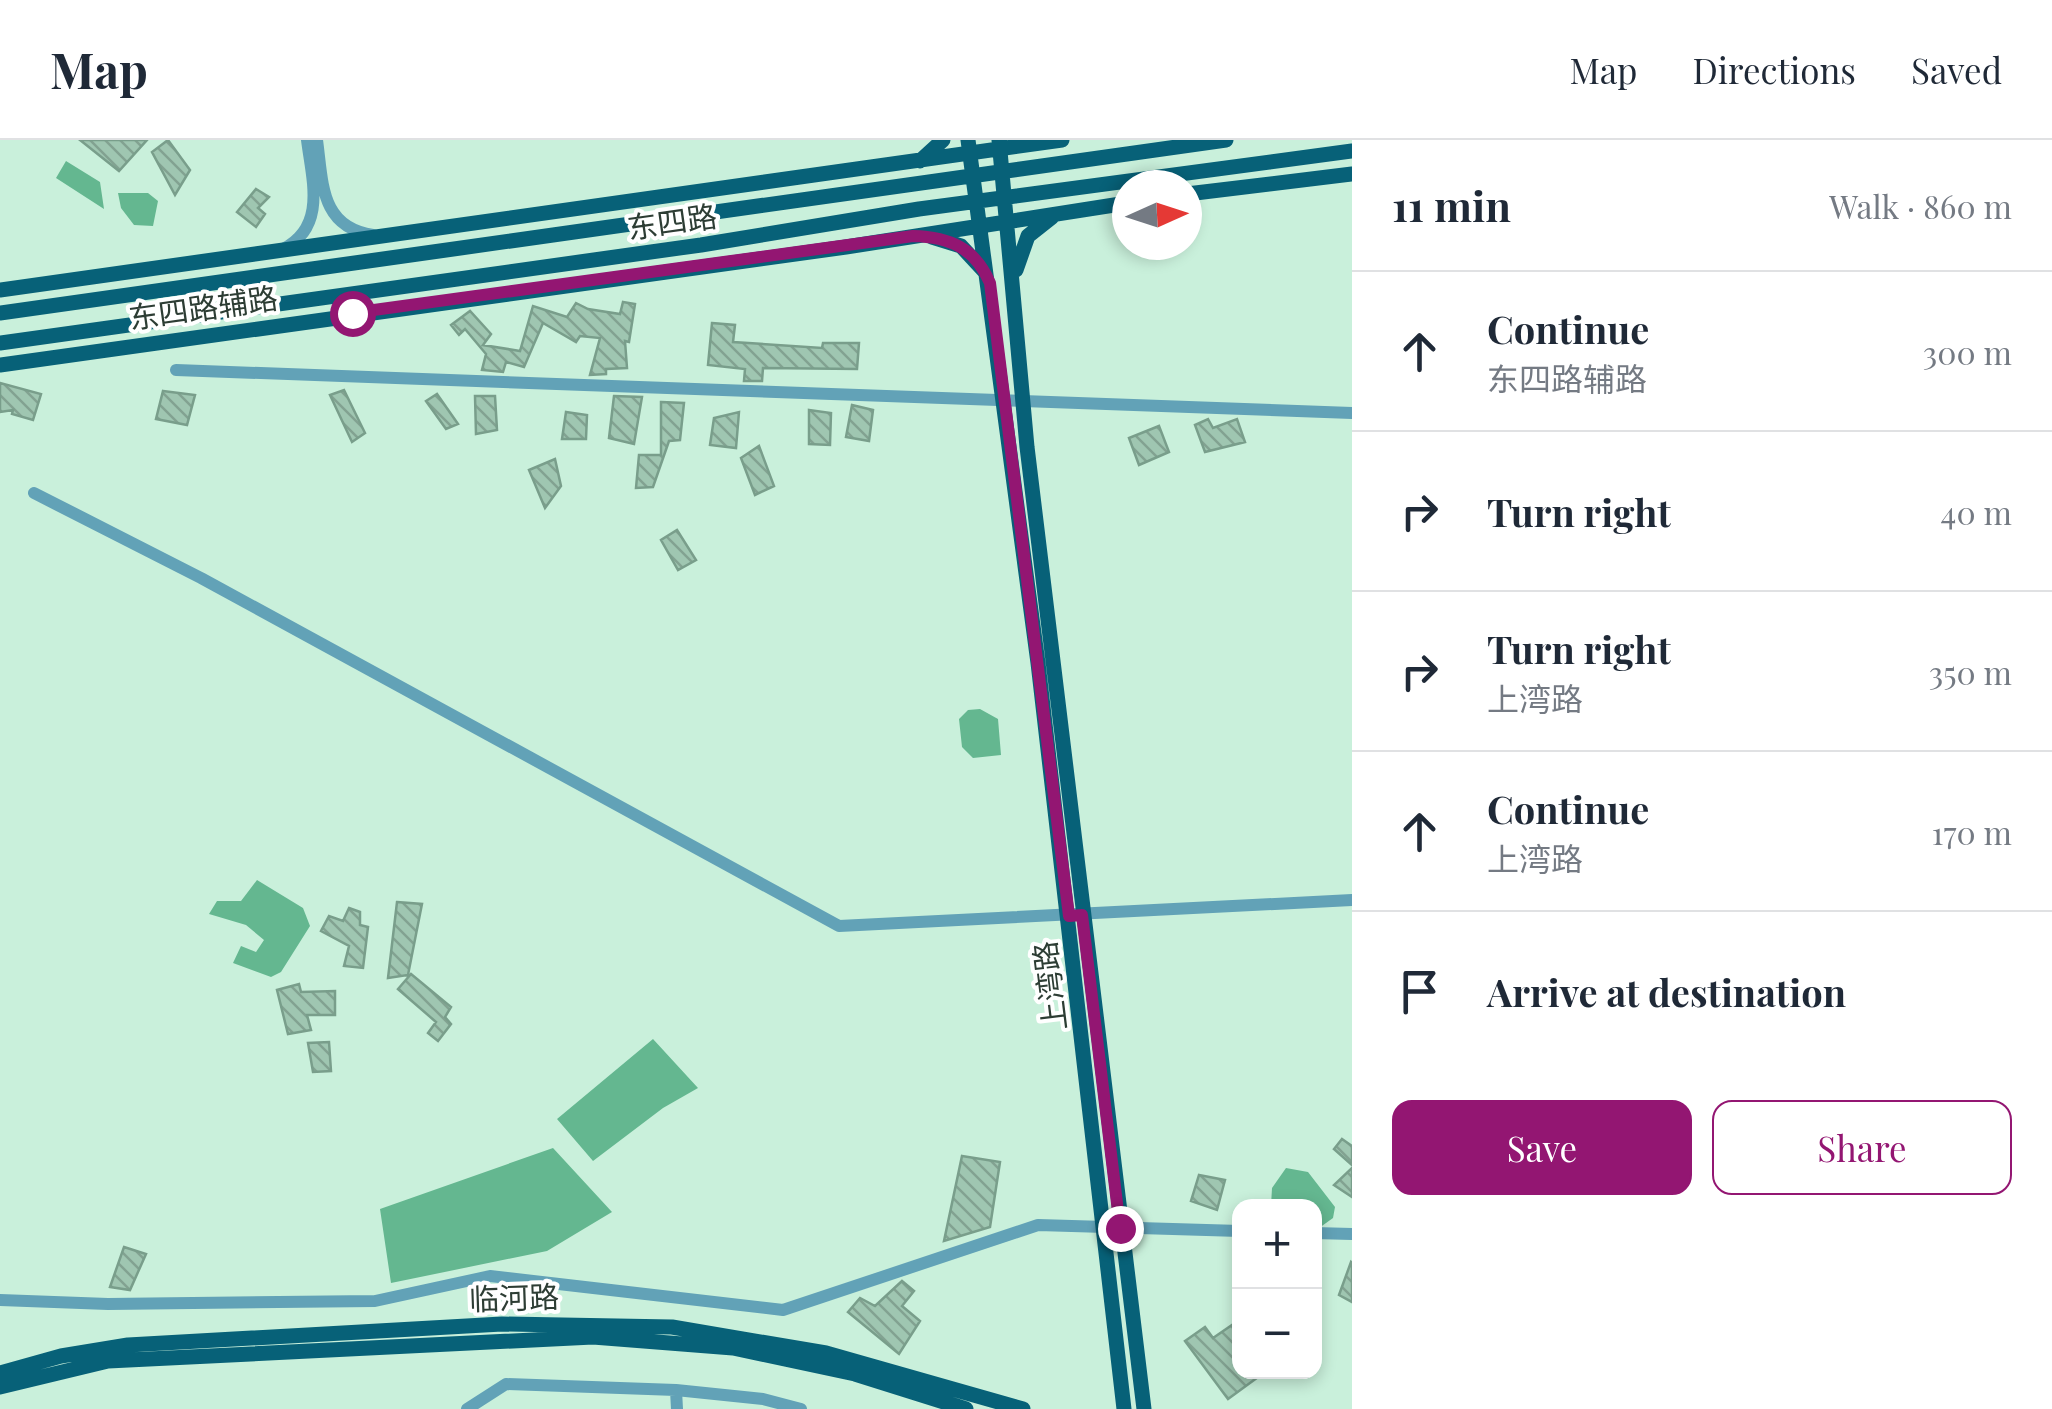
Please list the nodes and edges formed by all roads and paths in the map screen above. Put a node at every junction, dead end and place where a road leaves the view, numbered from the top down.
1 (307, 140) edge
2 (317, 140) edge
3 (942, 140) edge
4 (1062, 140) edge
5 (1226, 140) edge
6 (999, 145) edge
7 (969, 147) edge
8 (1352, 151) edge
9 (916, 164) junction
10 (1002, 172) junction
11 (1202, 172) edge
12 (1352, 174) edge
13 (974, 175) junction
14 (1202, 178) edge
15 (1274, 184) junction
16 (1112, 186) edge
17 (1112, 186) edge
18 (868, 188) junction
19 (719, 189) junction
20 (1202, 192) edge
21 (794, 199) junction
22 (1004, 200) junction
23 (978, 202) junction
24 (1112, 204) edge
25 (1059, 212) junction
26 (1006, 221) junction
27 (982, 225) junction
28 (380, 236) junction
29 (913, 236) junction
30 (721, 242) junction
31 (279, 251) junction
32 (795, 254) junction
33 (990, 283) junction
34 (0, 290) edge
35 (1014, 294) junction
36 (0, 312) edge
37 (0, 343) edge
38 (0, 365) edge
39 (176, 370) dead end
40 (1003, 398) junction
41 (1024, 399) junction
42 (1352, 413) edge
43 (34, 492) dead end
44 (1352, 900) edge
45 (1076, 915) junction
46 (1112, 1227) junction
47 (1232, 1231) edge
48 (1322, 1233) edge
49 (1352, 1234) edge
50 (0, 1300) edge
51 (0, 1373) edge
52 (0, 1388) edge
53 (676, 1390) junction
54 (467, 1409) edge
55 (676, 1409) edge
56 (802, 1409) edge
57 (966, 1409) edge
58 (1023, 1409) edge
59 (1124, 1409) edge
60 (1144, 1409) edge

1 - 31 street
2 - 28 street
3 - 9 main road
4 - 6 main road, 东四路辅路
5 - 10 main road, 东四路
6 - 7 main road, 东四路辅路
6 - 10 main road, 上湾路
7 - 9 main road, 东四路辅路
7 - 13 main road, 上湾路
8 - 11 main road, 东四路
9 - 18 main road
9 - 19 main road, 东四路辅路
10 - 13 main road, 东四路
10 - 22 main road, 上湾路
12 - 15 main road
13 - 18 main road, 东四路
13 - 23 main road, 上湾路
14 - 15 main road
15 - 20 main road
16 - 22 main road, 东四路
17 - 25 main road
18 - 21 main road, 东四路
19 - 21 main road
19 - 28 main road, 东四路辅路
21 - 36 main road, 东四路
22 - 23 main road, 东四路
22 - 26 main road, 上湾路
23 - 27 main road, 上湾路
23 - 30 main road, 东四路
24 - 25 main road, 东四路辅路
25 - 26 main road, 东四路辅路
25 - 35 main road
26 - 27 main road, 东四路辅路
26 - 35 main road, 上湾路
27 - 29 main road, 东四路辅路
27 - 33 main road, 上湾路
28 - 31 main road, 东四路辅路
29 - 32 main road, 东四路辅路
29 - 33 main road
30 - 32 main road
30 - 37 main road, 东四路
31 - 34 main road, 东四路辅路
32 - 38 main road, 东四路辅路
33 - 40 main road, 上湾路
35 - 41 main road, 上湾路
39 - 40 street
40 - 41 street
40 - 45 main road, 上湾路
41 - 42 street
41 - 45 main road, 上湾路
43 - 45 street
44 - 45 street
45 - 46 main road, 上湾路
46 - 47 street
46 - 50 street
46 - 59 main road, 上湾路
46 - 60 main road, 上湾路
48 - 49 street
51 - 58 main road, 临河路
52 - 57 main road, 临河路
53 - 54 street
53 - 55 street
53 - 56 street

